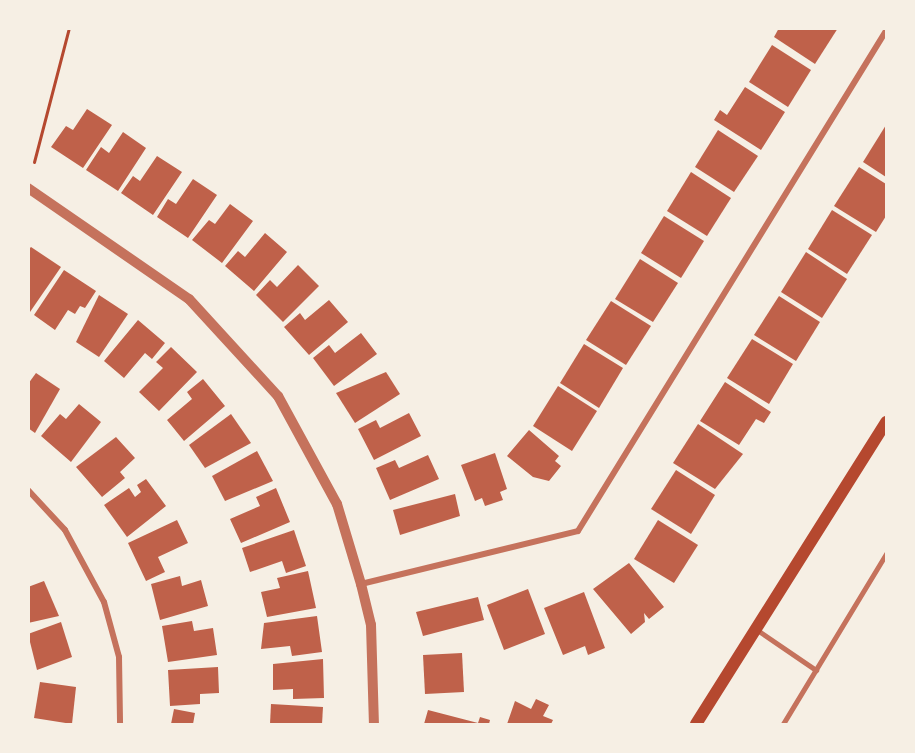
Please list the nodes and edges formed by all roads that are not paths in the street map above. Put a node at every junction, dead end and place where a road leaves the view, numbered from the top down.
1 (886, 31) edge
2 (28, 188) edge
3 (886, 422) edge
4 (28, 490) edge
5 (886, 555) edge
6 (362, 584) junction
7 (756, 629) junction
8 (816, 670) junction
9 (120, 724) edge
10 (374, 724) edge
11 (696, 724) edge
12 (783, 724) edge

1 - 6 street
2 - 6 street
3 - 7 main road
4 - 9 street
5 - 8 lane
6 - 10 street
7 - 8 lane
7 - 11 main road
8 - 12 lane

